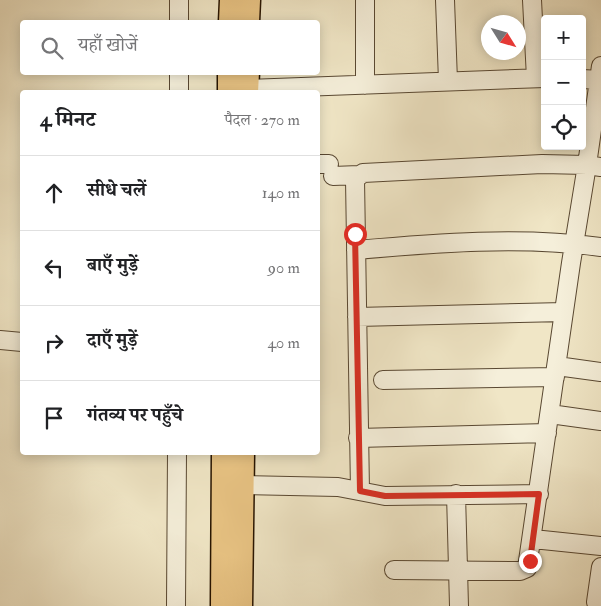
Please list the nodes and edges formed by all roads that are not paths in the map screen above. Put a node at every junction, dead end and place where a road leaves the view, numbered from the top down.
1 (179, 0) edge
2 (231, 0) edge
3 (249, 0) edge
4 (365, 0) edge
5 (446, 0) edge
6 (532, 0) edge
7 (179, 20) edge
8 (230, 20) edge
9 (248, 20) edge
10 (179, 75) edge
11 (232, 75) edge
12 (596, 76) edge
13 (540, 78) edge
14 (448, 81) junction
15 (365, 85) junction
16 (243, 87) edge
17 (179, 90) edge
18 (594, 166) edge
19 (326, 168) edge
20 (359, 175) junction
21 (574, 243) junction
22 (601, 247) edge
23 (356, 250) junction
24 (564, 312) junction
25 (357, 316) junction
26 (0, 340) edge
27 (20, 342) edge
28 (556, 371) junction
29 (601, 372) edge
30 (383, 380) dead end
31 (550, 414) junction
32 (601, 421) edge
33 (548, 433) junction
34 (358, 438) junction
35 (177, 455) edge
36 (223, 455) edge
37 (243, 455) edge
38 (242, 485) junction
39 (360, 491) junction
40 (456, 494) junction
41 (539, 494) junction
42 (533, 539) junction
43 (601, 546) edge
44 (601, 567) edge
45 (394, 570) dead end
46 (459, 570) junction
47 (596, 602) dead end
48 (176, 606) edge
49 (222, 606) edge
50 (241, 606) edge
51 (459, 606) edge

1 - 7 street
2 - 8 main road
3 - 9 main road
4 - 15 street
5 - 14 street
6 - 13 street
10 - 17 street
11 - 16 main road
12 - 18 street
13 - 14 street
14 - 15 street
15 - 16 street
18 - 20 street
18 - 21 street
19 - 20 street
20 - 23 street
21 - 22 street
21 - 23 street
21 - 24 street
23 - 25 street
24 - 25 street
24 - 28 street
25 - 34 street
26 - 27 street
28 - 29 street
28 - 30 street
28 - 31 street
31 - 32 street
31 - 33 street
33 - 34 street
33 - 41 street
34 - 39 street
35 - 48 street
36 - 49 main road
37 - 38 main road
38 - 39 street
38 - 50 main road
39 - 40 street
40 - 41 street
40 - 46 street
41 - 42 street
42 - 43 street
42 - 46 street
44 - 47 street
45 - 46 street
46 - 51 street

